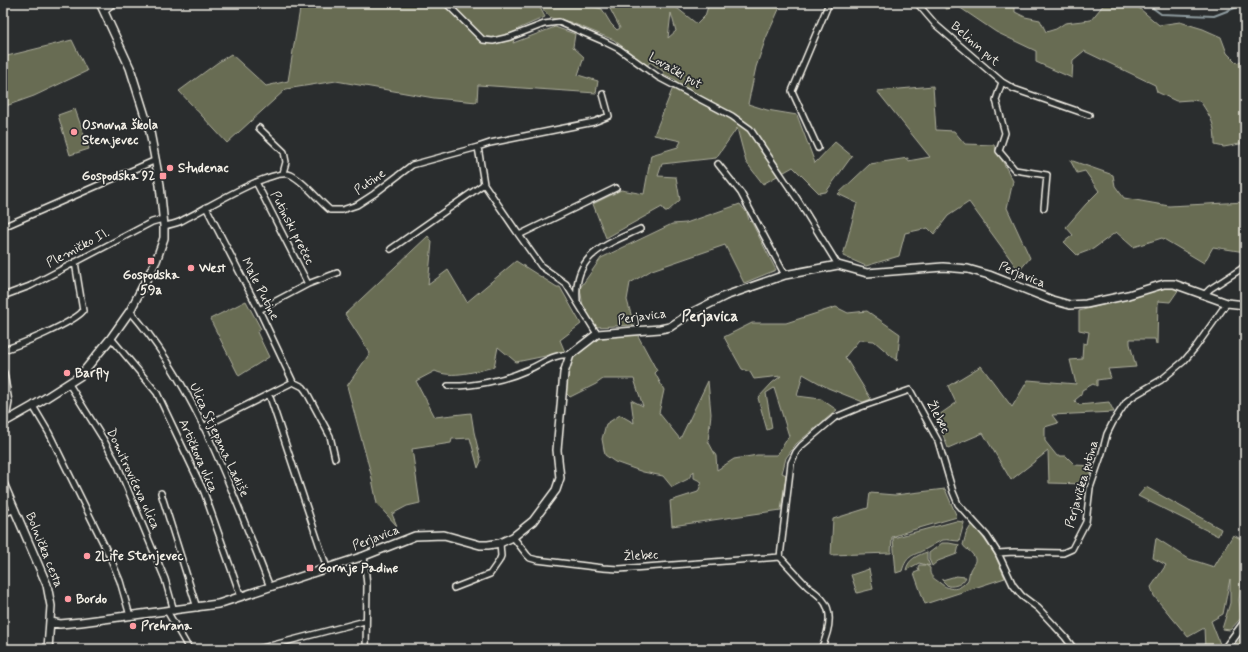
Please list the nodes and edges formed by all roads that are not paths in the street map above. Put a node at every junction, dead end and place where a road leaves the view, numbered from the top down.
1 (100, 3) edge
2 (114, 3) edge
3 (446, 3) edge
4 (829, 3) edge
5 (917, 3) edge
6 (104, 11) junction
7 (1002, 82) junction
8 (603, 94) dead end
9 (1089, 116) dead end
10 (259, 128) dead end
11 (478, 148) junction
12 (818, 148) dead end
13 (156, 160) junction
14 (718, 164) dead end
15 (283, 173) junction
16 (256, 182) junction
17 (484, 184) junction
18 (616, 188) dead end
19 (206, 207) junction
20 (1044, 208) dead end
21 (164, 222) junction
22 (3, 227) edge
23 (640, 229) dead end
24 (519, 235) junction
25 (391, 249) dead end
26 (75, 262) junction
27 (838, 265) junction
28 (1245, 265) edge
29 (337, 273) dead end
30 (785, 275) junction
31 (308, 284) junction
32 (1204, 295) junction
33 (3, 296) edge
34 (577, 302) junction
35 (1227, 303) junction
36 (1245, 305) edge
37 (259, 310) junction
38 (130, 311) junction
39 (597, 334) junction
40 (111, 338) junction
41 (3, 350) edge
42 (570, 355) junction
43 (3, 373) edge
44 (293, 382) junction
45 (69, 384) junction
46 (448, 386) dead end
47 (269, 394) junction
48 (34, 406) junction
49 (4, 422) edge
50 (203, 427) junction
51 (3, 430) edge
52 (335, 458) dead end
53 (3, 483) edge
54 (161, 493) dead end
55 (15, 509) junction
56 (3, 514) edge
57 (512, 537) junction
58 (500, 543) junction
59 (998, 553) junction
60 (364, 556) junction
61 (780, 557) junction
62 (327, 568) junction
63 (270, 587) junction
64 (454, 588) dead end
65 (241, 597) junction
66 (197, 608) junction
67 (171, 611) junction
68 (130, 616) junction
69 (366, 621) junction
70 (51, 622) junction
71 (1245, 622) edge
72 (48, 649) edge
73 (189, 649) edge
74 (258, 649) edge
75 (366, 649) edge
76 (820, 649) edge
77 (1074, 649) edge
78 (1225, 649) edge

1 - 6 street
2 - 6 street
3 - 27 street, Lovački put
4 - 12 street
5 - 7 street, Belinin put
6 - 13 street
7 - 9 street, Belinin put
7 - 20 street, Belinin put
8 - 11 street, Putine
10 - 15 street
11 - 15 street, Putine
11 - 17 street
13 - 21 street
13 - 22 street
14 - 30 street
15 - 16 street
16 - 19 street
16 - 31 street, Putinski prečec
17 - 24 street
17 - 25 street
18 - 24 street
19 - 21 street
19 - 37 street, Male Putine
21 - 26 street, Plemičko II.
21 - 38 street
23 - 34 street
24 - 34 street
26 - 33 street, Plemičko II.
26 - 41 street
27 - 30 street, Perjavica
27 - 32 street, Perjavica
28 - 32 street
29 - 31 street, Putinski prečec
30 - 39 street, Perjavica
31 - 37 street, Putinski prečec
32 - 35 street, Perjavica
34 - 39 street
35 - 36 street, Perjavica
35 - 59 street, Perjavička putina
37 - 44 street, Male Putine
38 - 40 street
38 - 50 street, Ulica Stjepana Ladiše
39 - 42 street
40 - 45 street
40 - 65 street, Artičkova ulica
42 - 46 street
42 - 57 street, Perjavica
43 - 49 street
44 - 47 street
44 - 52 street, Male Putine
45 - 48 street
45 - 67 street, Domitrovićeva ulica
47 - 50 street
47 - 62 street
48 - 49 street
48 - 68 street
49 - 51 street
50 - 63 street, Ulica Stjepana Ladiše
53 - 55 street, Bolnička cesta
54 - 66 street
55 - 56 street, Bolnička cesta
55 - 70 street, Bolnička cesta
57 - 58 street, Perjavica
57 - 61 street, Žlebec
58 - 60 street, Perjavica
58 - 64 street
59 - 61 street, Žlebec
59 - 77 street, Žlebec
60 - 62 street, Perjavica
60 - 69 street
61 - 76 street
62 - 63 street, Perjavica
63 - 65 street, Perjavica
65 - 66 street, Perjavica
66 - 67 street, Perjavica
67 - 68 street, Perjavica
67 - 73 street, Domitrovićeva ulica
68 - 70 street, Perjavica
69 - 74 street
69 - 75 street
70 - 72 street, Bolnička cesta
71 - 78 street

